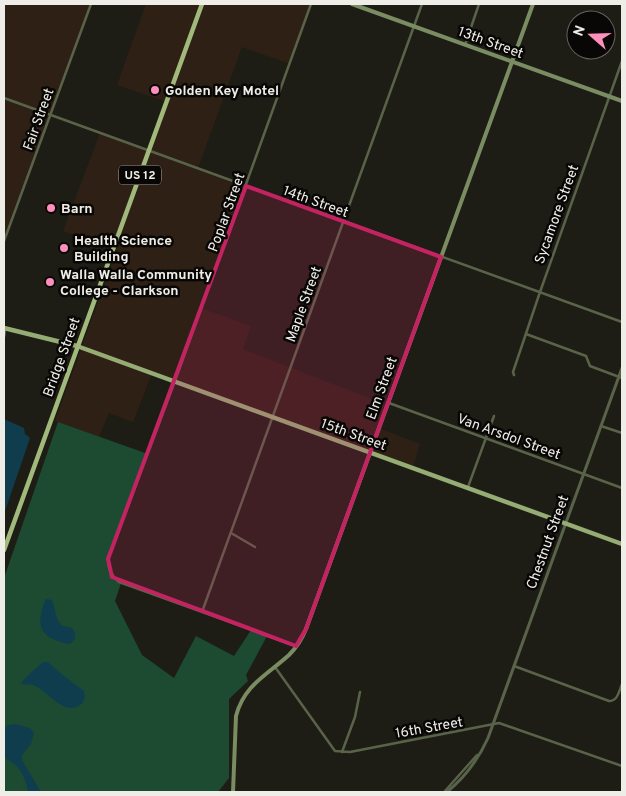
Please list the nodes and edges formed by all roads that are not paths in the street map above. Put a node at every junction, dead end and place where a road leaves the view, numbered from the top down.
1 (90, 4) edge
2 (202, 4) edge
3 (311, 4) edge
4 (352, 4) edge
5 (422, 4) edge
6 (479, 4) edge
7 (533, 4) edge
8 (414, 26) junction
9 (465, 44) junction
10 (512, 61) junction
11 (622, 61) edge
12 (609, 96) junction
13 (4, 98) edge
14 (622, 101) edge
15 (50, 114) junction
16 (149, 150) junction
17 (246, 186) junction
18 (344, 221) junction
19 (4, 241) edge
20 (441, 257) junction
21 (540, 292) junction
22 (622, 322) edge
23 (4, 329) edge
24 (526, 334) junction
25 (4, 336) edge
26 (77, 346) junction
27 (622, 368) edge
28 (514, 375) dead end
29 (621, 377) edge
30 (175, 381) junction
31 (388, 403) junction
32 (494, 416) dead end
33 (273, 417) junction
34 (601, 426) junction
35 (622, 433) edge
36 (486, 438) junction
37 (370, 452) junction
38 (584, 474) junction
39 (468, 487) junction
40 (622, 488) edge
41 (566, 523) junction
42 (231, 533) junction
43 (622, 544) edge
44 (255, 547) dead end
45 (4, 550) edge
46 (202, 612) junction
47 (296, 646) junction
48 (514, 666) junction
49 (275, 667) junction
50 (622, 684) edge
51 (360, 692) dead end
52 (493, 725) junction
53 (342, 752) junction
54 (622, 766) edge
55 (446, 791) edge
56 (233, 792) edge

1 - 15 street, Fair Street
2 - 16 highway, Bridge Street / US 12
3 - 17 street, Poplar Street
4 - 8 main road, 13th Street
5 - 8 street, Maple Street
6 - 9 street
7 - 10 main road, Elm Street
8 - 9 main road, 13th Street
8 - 18 street, Maple Street
9 - 10 main road, 13th Street
10 - 12 main road, 13th Street
10 - 20 main road, Elm Street
11 - 12 street, Sycamore Street
12 - 14 main road, 13th Street
12 - 21 street, Sycamore Street
13 - 15 street, 14th Street
15 - 16 street, 14th Street
15 - 19 street, Fair Street
16 - 17 street, 14th Street
16 - 26 highway, Bridge Street / US 12
17 - 18 street, 14th Street
17 - 30 street, Poplar Street
18 - 20 street, 14th Street
18 - 33 street, Maple Street
20 - 21 street, 14th Street
20 - 31 main road, Elm Street
21 - 22 street, 14th Street
21 - 24 street, Sycamore Street
23 - 25 street
23 - 26 main road, 15th Street
24 - 28 street, Sycamore Street
24 - 29 street
26 - 30 main road, 15th Street
26 - 45 highway, Bridge Street / US 12
27 - 29 street, Chestnut Street
29 - 34 street, Chestnut Street
30 - 33 main road, 15th Street
30 - 46 street, Poplar Street
31 - 36 street, Van Arsdol Street
31 - 37 main road, Elm Street
32 - 36 street
33 - 37 main road, 15th Street
33 - 42 street, Maple Street
34 - 35 street
34 - 38 street, Chestnut Street
36 - 38 street, Van Arsdol Street
36 - 39 street
37 - 39 main road, 15th Street
37 - 47 main road, Elm Street
38 - 40 street, Van Arsdol Street
38 - 41 street, Chestnut Street
39 - 41 main road, 15th Street
41 - 43 main road, 15th Street
41 - 48 street, Chestnut Street
42 - 44 street
42 - 46 street, Maple Street
46 - 47 street
47 - 49 main road, Elm Street
48 - 50 street
48 - 52 street, Chestnut Street
49 - 53 street
49 - 56 main road, Elm Street
51 - 53 street
52 - 53 street, 16th Street
52 - 54 street, 16th Street
52 - 55 street, Chestnut Street

